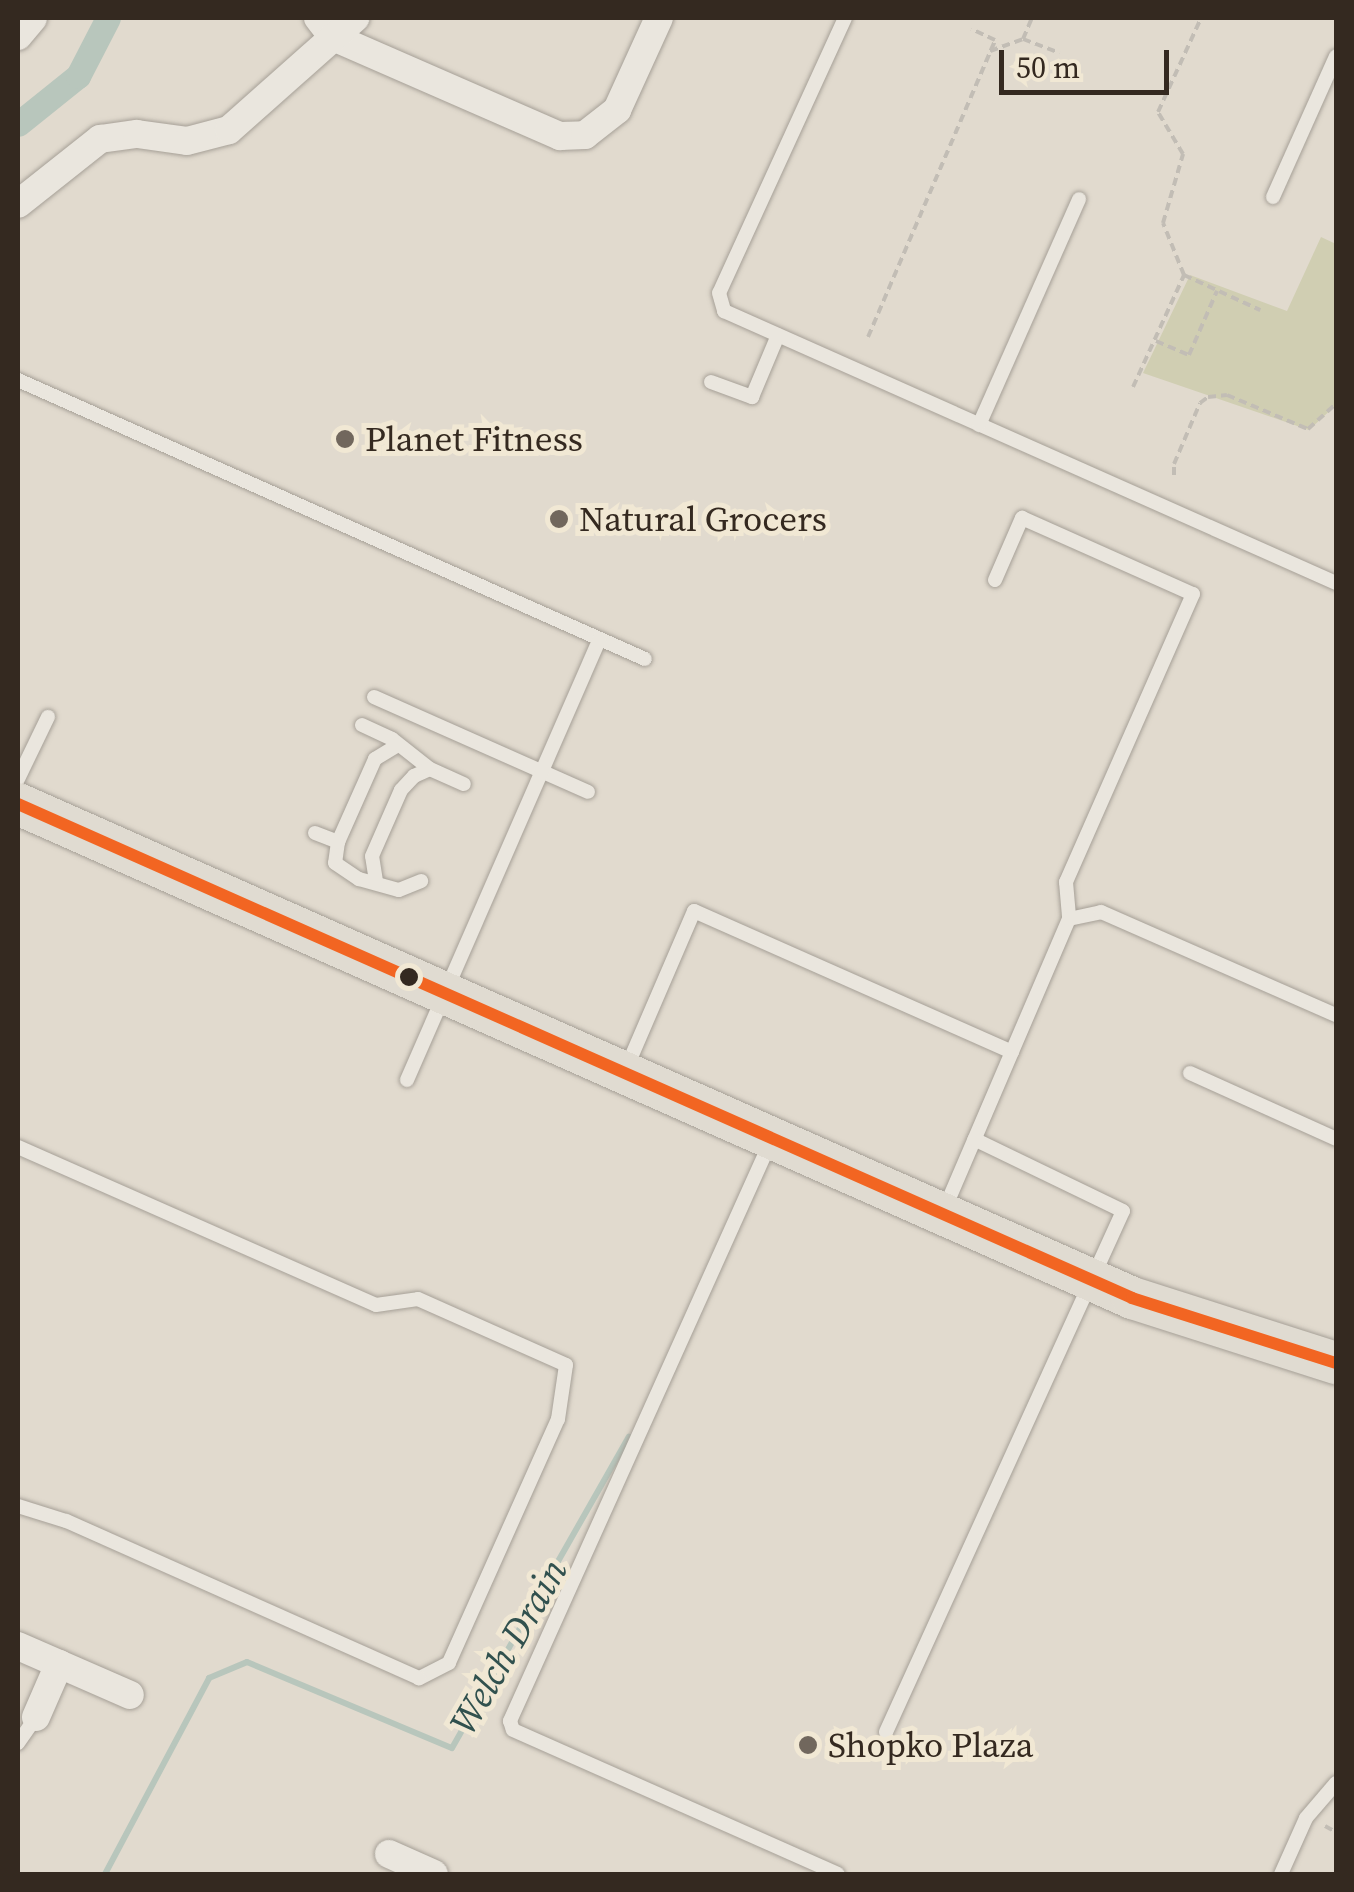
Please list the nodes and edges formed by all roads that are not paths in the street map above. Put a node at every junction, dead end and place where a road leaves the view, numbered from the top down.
1 (33, 18) edge
2 (355, 18) edge
3 (659, 18) edge
4 (845, 18) edge
5 (326, 27) edge
6 (18, 36) edge
7 (1336, 56) edge
8 (1273, 197) dead end
9 (1079, 199) dead end
10 (18, 204) edge
11 (778, 336) junction
12 (18, 380) edge
13 (711, 382) dead end
14 (979, 424) junction
15 (995, 580) dead end
16 (1336, 583) edge
17 (600, 639) junction
18 (645, 659) dead end
19 (374, 697) dead end
20 (48, 716) dead end
21 (362, 724) dead end
22 (398, 745) junction
23 (430, 769) junction
24 (542, 772) junction
25 (18, 779) edge
26 (464, 784) dead end
27 (588, 792) dead end
28 (18, 804) edge
29 (315, 833) dead end
30 (338, 842) junction
31 (376, 881) junction
32 (421, 881) dead end
33 (1069, 919) junction
34 (446, 994) junction
35 (1336, 1015) edge
36 (1012, 1052) junction
37 (624, 1073) junction
38 (1190, 1073) dead end
39 (406, 1080) dead end
40 (1336, 1138) edge
41 (772, 1139) junction
42 (974, 1139) junction
43 (18, 1147) edge
44 (942, 1214) junction
45 (1092, 1280) junction
46 (1336, 1363) edge
47 (18, 1506) edge
48 (18, 1646) edge
49 (58, 1664) junction
50 (130, 1694) dead end
51 (36, 1717) joint
52 (886, 1732) dead end
53 (18, 1743) edge
54 (1336, 1783) edge
55 (389, 1854) dead end
56 (434, 1874) edge
57 (838, 1874) edge
58 (1280, 1874) edge

1 - 6 street
2 - 5 street
3 - 5 street
4 - 11 lane
5 - 10 street
7 - 8 lane
9 - 14 lane
11 - 13 lane
11 - 14 lane
12 - 17 lane
14 - 16 lane
15 - 33 lane
17 - 18 lane
17 - 24 lane
19 - 24 lane
20 - 25 lane
21 - 22 lane
22 - 23 lane
22 - 30 lane
23 - 26 lane
23 - 31 lane
24 - 27 lane
24 - 34 lane
28 - 34 main road
29 - 30 lane
30 - 31 lane
31 - 32 lane
33 - 35 lane
33 - 36 lane
34 - 37 main road
34 - 39 lane
36 - 37 lane
36 - 42 lane
37 - 41 main road
38 - 40 lane
41 - 44 main road
41 - 57 lane
42 - 44 lane
42 - 45 lane
43 - 47 lane
44 - 45 main road
45 - 46 main road
45 - 52 lane
48 - 49 street
49 - 50 street
49 - 51 street
51 - 53 lane
54 - 58 lane
55 - 56 street

